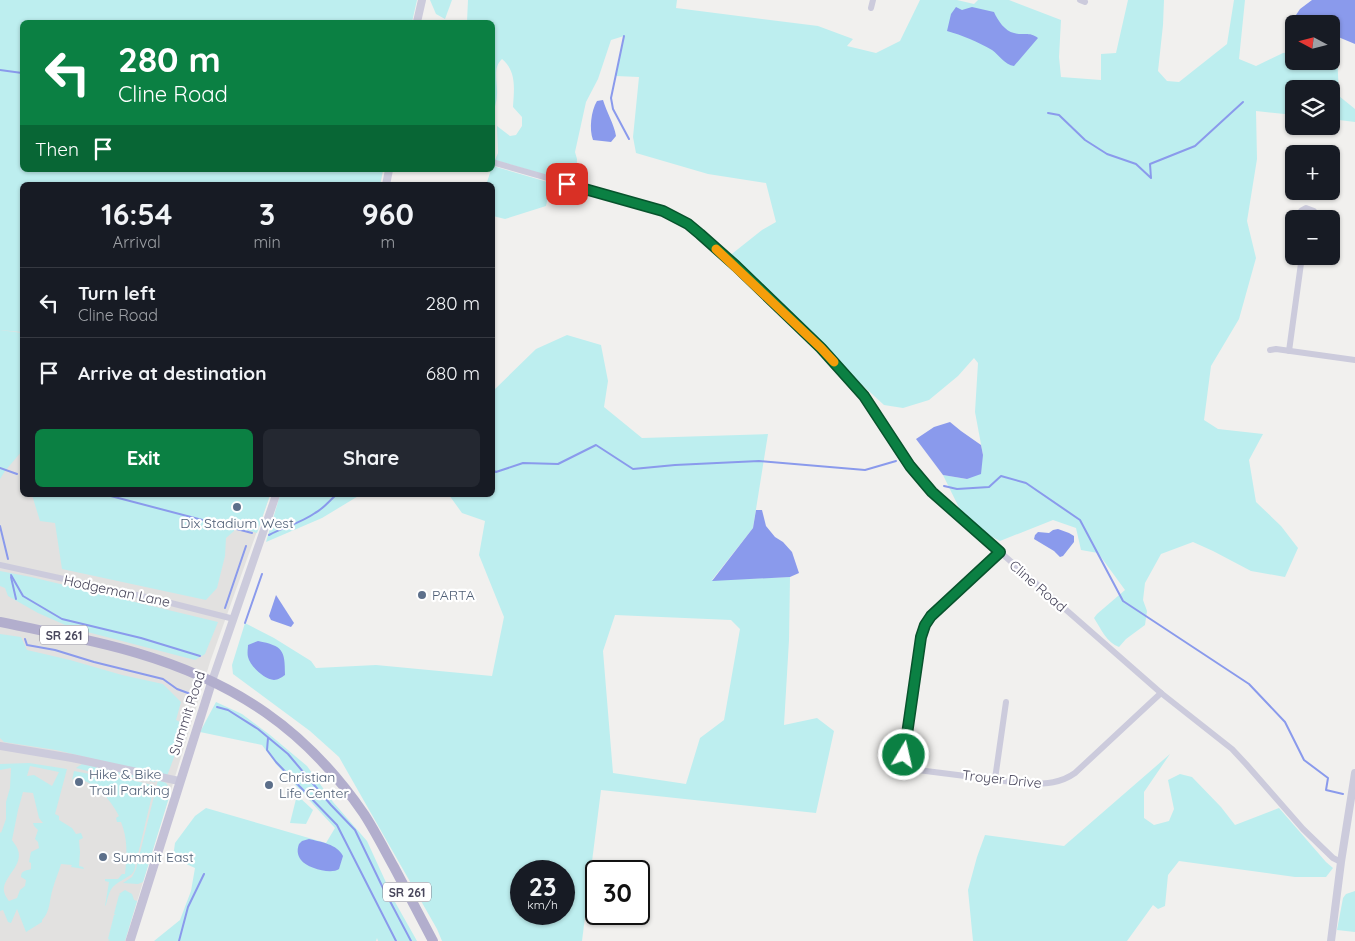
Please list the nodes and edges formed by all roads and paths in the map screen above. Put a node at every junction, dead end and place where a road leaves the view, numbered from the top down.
1 (422, 0) edge
2 (872, 0) edge
3 (871, 8) dead end
4 (418, 20) edge
5 (495, 163) edge
6 (1301, 265) edge
7 (1270, 350) dead end
8 (1289, 351) junction
9 (1355, 360) edge
10 (275, 497) edge
11 (1000, 552) junction
12 (0, 565) edge
13 (234, 619) junction
14 (0, 622) edge
15 (212, 680) junction
16 (1161, 693) junction
17 (1006, 702) dead end
18 (0, 746) edge
19 (1355, 773) edge
20 (995, 779) junction
21 (179, 781) junction
22 (1341, 862) junction
23 (130, 941) edge
24 (433, 941) edge
25 (1331, 941) edge

1 - 4 street
2 - 3 street
5 - 11 street, Cline Road
6 - 8 street
7 - 8 street
8 - 9 street
10 - 13 street, Summit Road
11 - 16 street, Cline Road
11 - 20 street, Troyer Drive
12 - 13 street, Hodgeman Lane
13 - 15 street, Summit Road
14 - 15 main road, SR 261
15 - 21 main road, Summit Road
15 - 24 main road, SR 261
16 - 20 street, Troyer Drive
16 - 22 street, Cline Road
17 - 20 street
18 - 21 street
19 - 22 street
21 - 23 main road, Summit Road
22 - 25 street

